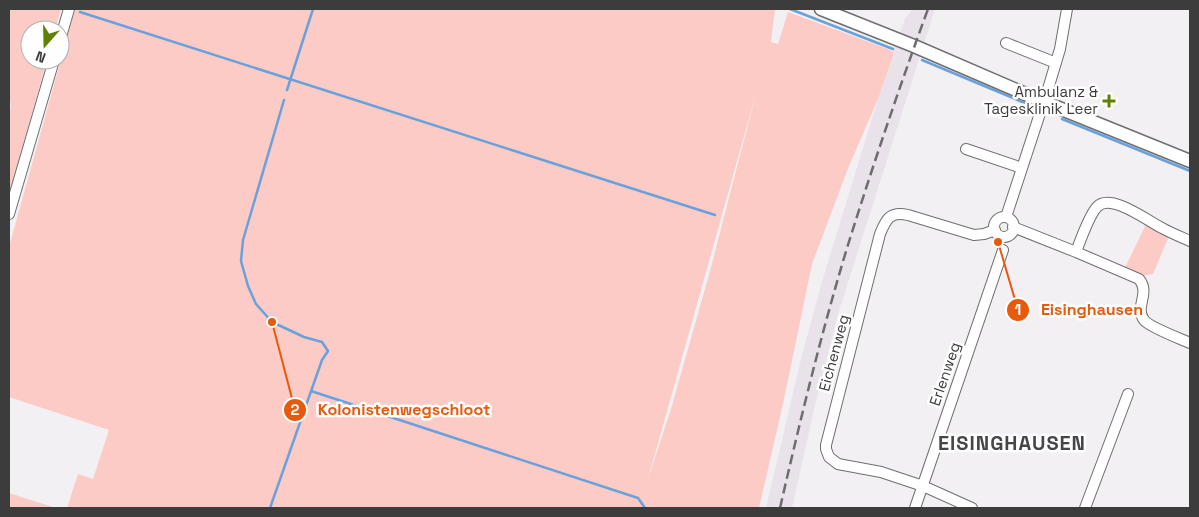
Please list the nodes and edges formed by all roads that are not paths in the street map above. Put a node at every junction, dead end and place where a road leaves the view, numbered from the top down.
1 (821, 9) edge
2 (1066, 9) edge
3 (1006, 43) dead end
4 (1056, 63) junction
5 (51, 70) edge
6 (1044, 102) junction
7 (966, 149) dead end
8 (1190, 161) edge
9 (1022, 168) junction
10 (9, 214) edge
11 (1006, 217) junction
12 (1013, 228) junction
13 (995, 230) junction
14 (1190, 240) edge
15 (1003, 250) dead end
16 (1076, 252) junction
17 (1190, 344) edge
18 (1128, 394) dead end
19 (923, 486) junction
20 (915, 508) edge
21 (972, 508) edge
22 (1085, 508) edge

1 - 6 street
2 - 4 street
3 - 4 street
4 - 6 street
5 - 10 street
6 - 8 street
6 - 9 street
7 - 9 street
9 - 11 street
11 - 12 street
11 - 13 street
12 - 13 street
12 - 16 street
13 - 19 street, Eichenweg
14 - 16 street
15 - 19 street, Erlenweg
16 - 17 street
18 - 22 street
19 - 20 street, Erlenweg
19 - 21 street, Eichenweg

